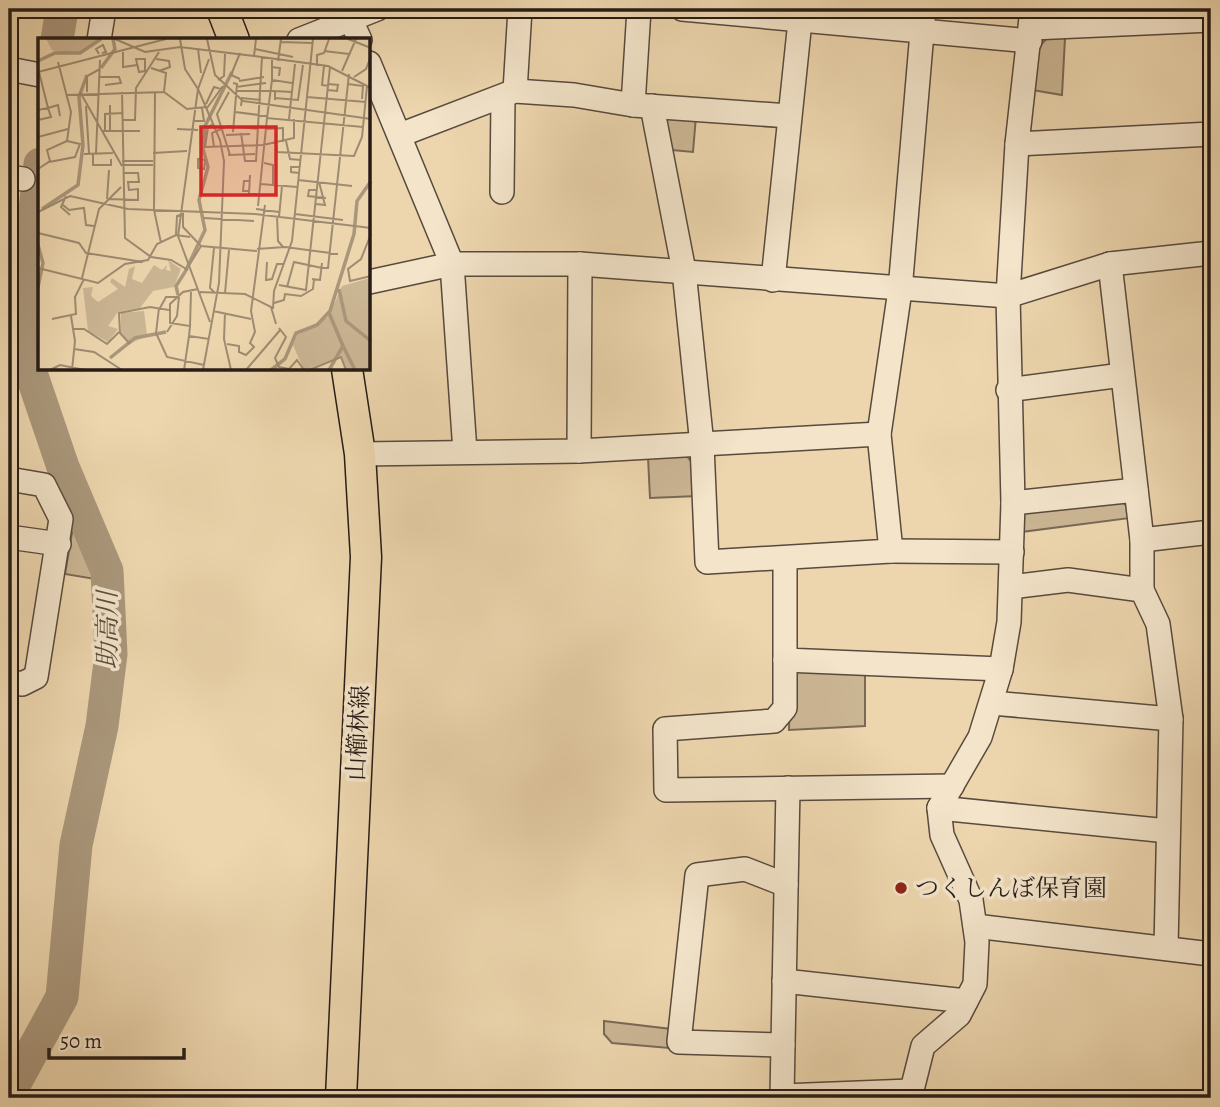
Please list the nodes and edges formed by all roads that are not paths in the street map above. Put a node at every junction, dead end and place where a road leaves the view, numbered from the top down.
1 (104, 9) edge
2 (222, 9) edge
3 (377, 9) edge
4 (520, 9) edge
5 (639, 9) edge
6 (682, 9) edge
7 (348, 14) edge
8 (786, 16) edge
9 (923, 19) edge
10 (1211, 20) edge
11 (1031, 26) edge
12 (99, 38) edge
13 (233, 38) edge
14 (303, 38) edge
15 (359, 38) edge
16 (371, 68) edge
17 (9, 69) edge
18 (38, 75) edge
19 (508, 94) junction
20 (643, 106) junction
21 (789, 116) junction
22 (1211, 134) edge
23 (400, 135) junction
24 (1017, 144) junction
25 (502, 192) dead end
26 (1211, 253) edge
27 (452, 264) junction
28 (580, 264) junction
29 (1110, 264) junction
30 (684, 271) junction
31 (773, 280) junction
32 (371, 282) edge
33 (900, 290) junction
34 (1008, 296) junction
35 (347, 371) edge
36 (1122, 376) junction
37 (1008, 390) junction
38 (879, 434) junction
39 (702, 445) junction
40 (579, 450) junction
41 (465, 452) junction
42 (360, 454) junction
43 (9, 479) edge
44 (1136, 491) junction
45 (1013, 503) junction
46 (1211, 532) edge
47 (9, 537) edge
48 (1142, 540) junction
49 (59, 544) junction
50 (891, 551) junction
51 (1012, 552) junction
52 (785, 558) junction
53 (1011, 586) junction
54 (1142, 590) junction
55 (785, 660) junction
56 (1000, 669) junction
57 (9, 681) edge
58 (992, 703) junction
59 (1171, 719) junction
60 (951, 786) junction
61 (788, 788) junction
62 (939, 808) junction
63 (1168, 831) junction
64 (786, 885) junction
65 (975, 926) junction
66 (1166, 948) junction
67 (1211, 954) edge
68 (784, 981) junction
69 (966, 1001) junction
70 (783, 1045) junction
71 (910, 1095) edge
72 (782, 1097) edge
73 (341, 1098) edge

1 - 12 street
2 - 13 main road
3 - 7 street
4 - 19 street
5 - 20 street
6 - 8 street
7 - 14 street
7 - 15 street
8 - 9 street
8 - 21 street
9 - 11 street
9 - 33 street
10 - 11 street
11 - 24 street
16 - 23 street
17 - 18 street
19 - 20 street
19 - 23 street
19 - 25 street
20 - 21 street
20 - 30 street
21 - 31 street
22 - 24 street
23 - 27 street
24 - 34 street
26 - 29 street
27 - 28 street
27 - 32 street
27 - 41 street
28 - 30 street
28 - 40 street
29 - 34 street
29 - 36 street
30 - 31 street
30 - 39 street
31 - 33 street
33 - 34 street
33 - 38 street
34 - 37 street
35 - 42 main road, 山櫛林線
36 - 37 street
36 - 44 street
37 - 45 street
38 - 39 street
38 - 50 street
39 - 40 street
39 - 52 street
40 - 41 street
41 - 42 street
42 - 73 main road, 山櫛林線
43 - 49 street
44 - 45 street
44 - 48 street
45 - 51 street
46 - 48 street
47 - 49 street
48 - 54 street
49 - 57 street
50 - 51 street
50 - 52 street
51 - 53 street
52 - 55 street
53 - 54 street
53 - 56 street
54 - 59 street
55 - 56 street
55 - 61 street
56 - 58 street
58 - 59 street
58 - 60 street
59 - 63 street
60 - 61 street
60 - 62 street
61 - 64 street
62 - 63 street
62 - 65 street
63 - 66 street
64 - 68 street
64 - 70 street
65 - 66 street
65 - 69 street
66 - 67 street
68 - 69 street
68 - 70 street
69 - 71 street
70 - 72 street
71 - 72 street

